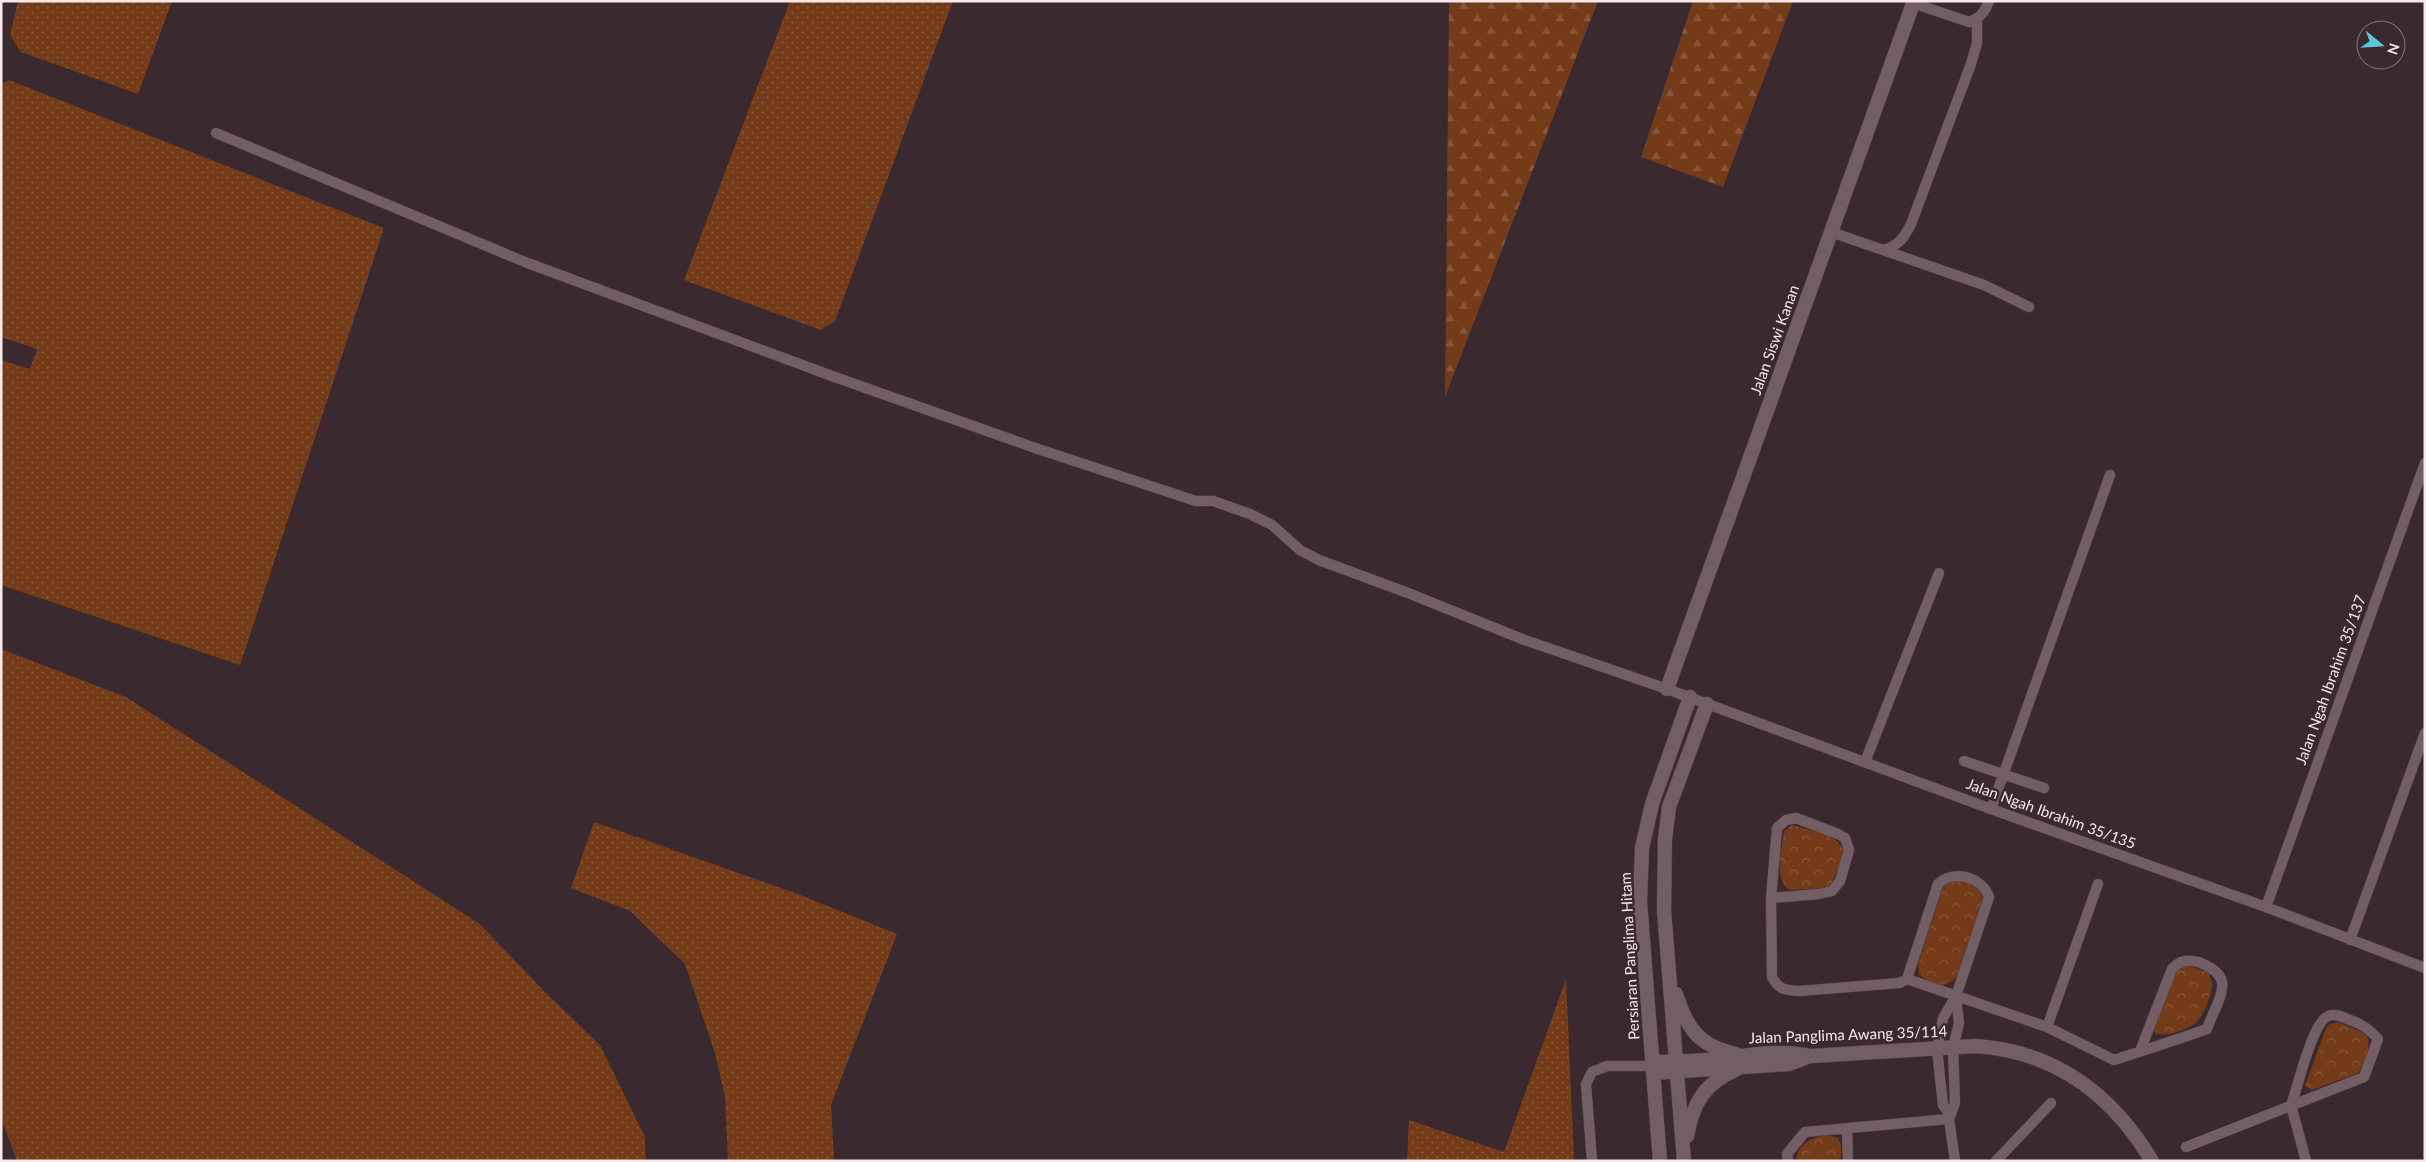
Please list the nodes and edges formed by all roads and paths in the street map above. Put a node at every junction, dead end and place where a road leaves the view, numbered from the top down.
1 (1989, 1) edge
2 (1914, 2) edge
3 (1977, 19) junction
4 (216, 133) dead end
5 (1831, 232) junction
6 (1884, 250) junction
7 (2030, 307) dead end
8 (2425, 463) edge
9 (2110, 474) dead end
10 (1939, 573) dead end
11 (1667, 689) junction
12 (1690, 697) junction
13 (1707, 704) junction
14 (2425, 733) edge
15 (1964, 761) dead end
16 (1865, 762) junction
17 (2004, 774) junction
18 (2044, 788) dead end
19 (1991, 809) junction
20 (2098, 884) dead end
21 (1771, 898) junction
22 (2266, 907) junction
23 (2350, 940) junction
24 (2425, 968) edge
25 (1669, 975) junction
26 (1907, 979) junction
27 (1956, 996) junction
28 (2046, 1028) junction
29 (1954, 1048) junction
30 (1937, 1049) junction
31 (2140, 1051) junction
32 (1739, 1062) junction
33 (1676, 1066) junction
34 (1652, 1067) junction
35 (2051, 1103) dead end
36 (2291, 1105) junction
37 (1950, 1117) junction
38 (1847, 1129) junction
39 (2186, 1147) dead end
40 (1684, 1157) edge
41 (1592, 1161) edge
42 (1660, 1161) edge
43 (1788, 1161) edge
44 (1848, 1161) edge
45 (1955, 1161) edge
46 (1996, 1161) edge
47 (2152, 1161) edge
48 (2306, 1161) edge

1 - 3 street
2 - 3 street
2 - 5 street, Jalan Siswi Kanan
3 - 6 street
4 - 11 street, Jalan Ngah Ibrahim 35/135
5 - 6 street
5 - 11 street, Jalan Siswi Kanan
6 - 7 street
8 - 22 street, Jalan Ngah Ibrahim 35/137
9 - 17 street
10 - 16 street
11 - 12 street, Jalan Ngah Ibrahim 35/135
12 - 13 street, Jalan Ngah Ibrahim 35/135
12 - 34 street, Persiaran Panglima Hitam
13 - 16 street, Jalan Ngah Ibrahim 35/135
13 - 25 street
14 - 23 street
15 - 17 street
16 - 19 street, Jalan Ngah Ibrahim 35/135
17 - 18 street
17 - 19 street
19 - 22 street, Jalan Ngah Ibrahim 35/135
20 - 28 street
21 - 21 street
21 - 26 street
22 - 23 street, Jalan Ngah Ibrahim 35/135
23 - 24 street, Jalan Ngah Ibrahim 35/135
25 - 32 street
25 - 33 street
26 - 27 street
26 - 27 street
27 - 28 street
27 - 29 street
27 - 30 street
28 - 31 street
29 - 30 street, Jalan Panglima Awang 35/114
29 - 37 street
29 - 47 street, Jalan Panglima Awang 35/114
30 - 32 street, Jalan Panglima Awang 35/114
30 - 37 street
31 - 31 street
32 - 33 street
32 - 40 street
33 - 34 street
33 - 40 street
34 - 41 street
34 - 42 street, Persiaran Panglima Hitam
35 - 46 street
36 - 36 street
36 - 39 street
36 - 48 street
37 - 38 street
37 - 45 street
38 - 43 street
38 - 44 street

